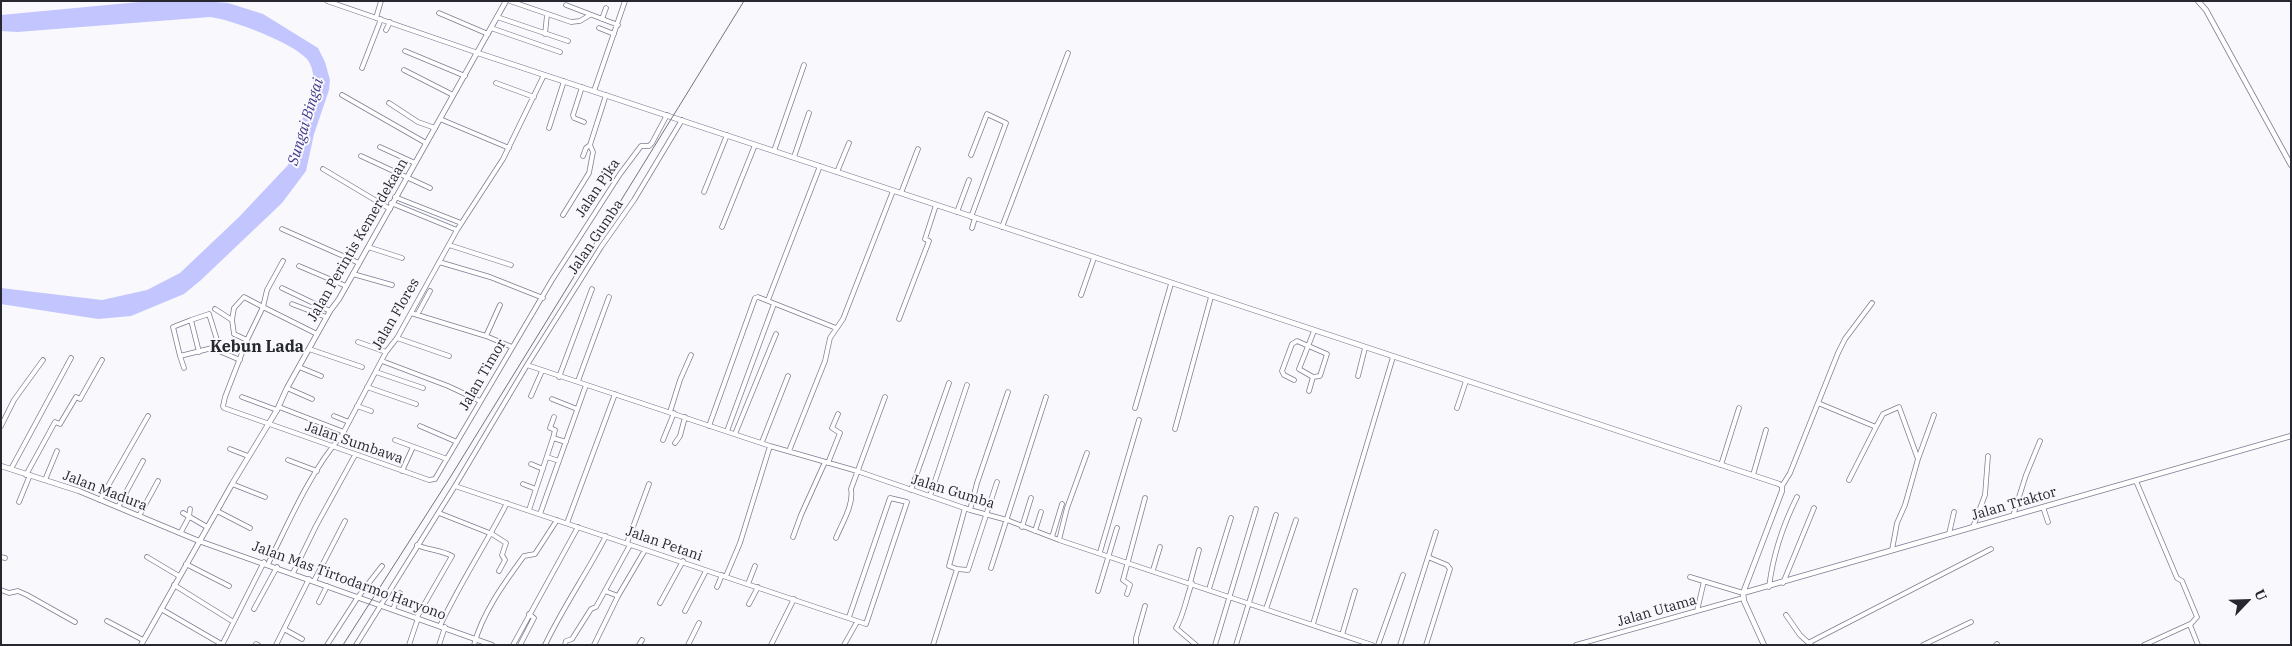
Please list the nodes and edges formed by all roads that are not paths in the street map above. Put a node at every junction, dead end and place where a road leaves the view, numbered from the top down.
1 (327, 1) edge
2 (380, 1) edge
3 (506, 1) edge
4 (510, 1) edge
5 (625, 1) edge
6 (2198, 1) edge
7 (340, 3) edge
8 (566, 5) dead end
9 (606, 8) dead end
10 (439, 13) dead end
11 (547, 15) junction
12 (590, 15) junction
13 (497, 17) junction
14 (376, 18) junction
15 (381, 19) junction
16 (602, 19) junction
17 (390, 22) junction
18 (618, 24) junction
19 (491, 28) junction
20 (599, 28) dead end
21 (386, 30) dead end
22 (488, 34) junction
23 (545, 34) junction
24 (614, 34) junction
25 (568, 41) dead end
26 (405, 51) dead end
27 (560, 52) dead end
28 (1068, 53) dead end
29 (478, 54) junction
30 (804, 65) dead end
31 (362, 68) dead end
32 (404, 70) dead end
33 (544, 75) junction
34 (464, 76) junction
35 (564, 81) junction
36 (496, 83) dead end
37 (582, 88) junction
38 (594, 91) junction
39 (342, 95) dead end
40 (453, 95) junction
41 (606, 95) junction
42 (534, 97) junction
43 (390, 103) dead end
44 (809, 113) dead end
45 (667, 115) junction
46 (440, 119) junction
47 (682, 120) junction
48 (584, 122) dead end
49 (435, 128) junction
50 (549, 128) dead end
51 (727, 135) junction
52 (426, 143) junction
53 (849, 144) dead end
54 (590, 145) junction
55 (755, 145) junction
56 (380, 147) dead end
57 (509, 148) junction
58 (918, 149) dead end
59 (774, 151) junction
60 (971, 155) dead end
61 (361, 156) dead end
62 (583, 156) dead end
63 (794, 157) junction
64 (416, 163) junction
65 (2291, 165) edge
66 (820, 166) junction
67 (323, 169) dead end
68 (837, 172) junction
69 (408, 177) junction
70 (969, 180) dead end
71 (430, 188) dead end
72 (893, 191) junction
73 (704, 192) dead end
74 (902, 193) junction
75 (395, 198) junction
76 (936, 205) junction
77 (390, 206) junction
78 (957, 212) junction
79 (563, 215) dead end
80 (973, 218) junction
81 (461, 223) junction
82 (1002, 226) junction
83 (722, 227) dead end
84 (972, 228) dead end
85 (282, 229) dead end
86 (457, 230) junction
87 (449, 245) junction
88 (368, 247) junction
89 (402, 258) dead end
90 (1094, 258) junction
91 (283, 261) dead end
92 (439, 262) junction
93 (359, 263) junction
94 (512, 265) dead end
95 (299, 266) dead end
96 (353, 274) junction
97 (552, 280) joint
98 (1171, 284) junction
99 (392, 285) dead end
100 (346, 286) junction
101 (282, 288) dead end
102 (592, 289) dead end
103 (430, 291) dead end
104 (1081, 295) dead end
105 (609, 297) dead end
106 (1211, 297) junction
107 (543, 298) junction
108 (768, 300) junction
109 (1872, 303) dead end
110 (292, 304) dead end
111 (774, 304) junction
112 (500, 305) dead end
113 (263, 307) junction
114 (215, 309) dead end
115 (330, 311) junction
116 (411, 313) junction
117 (417, 315) junction
118 (326, 317) junction
119 (899, 319) dead end
120 (190, 320) junction
121 (232, 320) junction
122 (836, 328) junction
123 (1314, 331) junction
124 (317, 334) junction
125 (776, 334) dead end
126 (486, 336) junction
127 (397, 338) junction
128 (247, 340) junction
129 (358, 342) dead end
130 (1308, 347) junction
131 (212, 348) junction
132 (512, 348) junction
133 (1365, 348) junction
134 (309, 349) junction
135 (198, 352) junction
136 (386, 352) junction
137 (691, 355) dead end
138 (180, 356) junction
139 (448, 356) dead end
140 (1393, 357) junction
141 (71, 358) dead end
142 (43, 360) dead end
143 (102, 360) dead end
144 (240, 360) junction
145 (382, 361) junction
146 (527, 365) junction
147 (299, 367) junction
148 (362, 367) dead end
149 (184, 368) dead end
150 (542, 371) junction
151 (376, 372) junction
152 (321, 376) dead end
153 (788, 376) dead end
154 (1358, 376) dead end
155 (559, 377) junction
156 (1314, 377) junction
157 (1294, 380) dead end
158 (1466, 381) junction
159 (578, 382) junction
160 (949, 383) dead end
161 (586, 385) junction
162 (966, 385) dead end
163 (367, 387) junction
164 (287, 388) junction
165 (423, 388) dead end
166 (1309, 391) dead end
167 (1008, 392) dead end
168 (615, 394) junction
169 (531, 396) dead end
170 (242, 397) dead end
171 (885, 397) dead end
172 (1046, 397) dead end
173 (312, 399) dead end
174 (552, 399) dead end
175 (480, 401) junction
176 (1818, 403) junction
177 (416, 404) dead end
178 (358, 406) junction
179 (278, 408) junction
180 (1135, 408) dead end
181 (1457, 408) dead end
182 (1739, 408) dead end
183 (577, 409) junction
184 (371, 411) dead end
185 (672, 413) junction
186 (838, 414) dead end
187 (1934, 415) dead end
188 (148, 416) dead end
189 (334, 416) dead end
190 (554, 417) dead end
191 (685, 418) junction
192 (1139, 420) dead end
193 (349, 422) junction
194 (268, 425) junction
195 (1, 426) edge
196 (420, 426) dead end
197 (544, 426) dead end
198 (709, 426) junction
199 (1876, 427) junction
200 (550, 428) junction
201 (1175, 429) dead end
202 (1766, 430) dead end
203 (727, 431) junction
204 (344, 432) junction
205 (735, 434) junction
206 (2291, 436) edge
207 (553, 438) junction
208 (395, 440) dead end
209 (663, 440) dead end
210 (2040, 441) dead end
211 (457, 442) junction
212 (566, 442) junction
213 (675, 442) dead end
214 (762, 442) junction
215 (770, 446) junction
216 (332, 447) junction
217 (413, 447) junction
218 (230, 449) dead end
219 (790, 451) junction
220 (57, 452) dead end
221 (1087, 453) dead end
222 (355, 455) junction
223 (248, 456) junction
224 (1988, 456) dead end
225 (546, 457) junction
226 (1918, 458) junction
227 (288, 460) dead end
228 (447, 460) junction
229 (143, 461) dead end
230 (559, 461) junction
231 (826, 462) junction
232 (531, 464) dead end
233 (1721, 465) junction
234 (1, 466) edge
235 (11, 469) junction
236 (543, 469) junction
237 (317, 471) junction
238 (402, 471) junction
239 (857, 471) junction
240 (28, 475) junction
241 (1753, 475) junction
242 (540, 477) junction
243 (45, 480) junction
244 (434, 480) joint
245 (1848, 480) dead end
246 (158, 481) dead end
247 (552, 481) junction
248 (2136, 481) junction
249 (997, 482) dead end
250 (232, 484) junction
251 (523, 484) dead end
252 (649, 484) dead end
253 (455, 486) junction
254 (1782, 486) junction
255 (904, 488) junction
256 (536, 489) junction
257 (911, 490) junction
258 (930, 496) junction
259 (1797, 497) dead end
260 (265, 498) dead end
261 (1031, 498) dead end
262 (1145, 498) dead end
263 (899, 499) junction
264 (100, 500) junction
265 (19, 502) dead end
266 (507, 503) junction
267 (1062, 504) dead end
268 (118, 507) junction
269 (2043, 507) junction
270 (965, 508) junction
271 (1814, 508) dead end
272 (190, 509) dead end
273 (1256, 509) dead end
274 (530, 510) junction
275 (970, 510) junction
276 (217, 511) junction
277 (1042, 512) dead end
278 (1954, 512) dead end
279 (183, 513) dead end
280 (438, 513) junction
281 (540, 514) junction
282 (988, 515) junction
283 (1276, 515) dead end
284 (139, 516) junction
285 (2013, 516) junction
286 (189, 517) junction
287 (1231, 518) dead end
288 (557, 520) junction
289 (1008, 520) junction
290 (1296, 520) dead end
291 (345, 521) dead end
292 (2048, 522) dead end
293 (567, 524) junction
294 (1022, 526) junction
295 (207, 527) junction
296 (578, 527) junction
297 (1974, 527) junction
298 (250, 528) dead end
299 (1117, 528) dead end
300 (1035, 531) junction
301 (181, 532) junction
302 (1436, 532) dead end
303 (492, 534) junction
304 (1949, 534) junction
305 (606, 536) junction
306 (793, 537) dead end
307 (1052, 537) junction
308 (836, 538) dead end
309 (199, 540) junction
310 (1059, 540) junction
311 (629, 544) junction
312 (417, 545) junction
313 (1160, 548) dead end
314 (1991, 549) dead end
315 (646, 550) junction
316 (1199, 550) dead end
317 (1892, 550) junction
318 (1100, 552) junction
319 (1110, 556) junction
320 (147, 557) dead end
321 (1428, 558) junction
322 (1128, 561) junction
323 (682, 562) junction
324 (266, 563) junction
325 (186, 564) junction
326 (382, 566) dead end
327 (755, 566) dead end
328 (277, 567) junction
329 (991, 568) dead end
330 (957, 569) junction
331 (706, 570) junction
332 (1153, 570) junction
333 (498, 571) dead end
334 (293, 573) junction
335 (1403, 575) dead end
336 (179, 576) junction
337 (724, 576) junction
338 (1690, 577) dead end
339 (309, 579) junction
340 (314, 581) junction
341 (1704, 581) junction
342 (1191, 583) junction
343 (1783, 583) junction
344 (748, 584) junction
345 (174, 586) junction
346 (228, 586) dead end
347 (327, 586) junction
348 (717, 587) dead end
349 (758, 587) junction
350 (1769, 587) junction
351 (1, 590) edge
352 (605, 590) junction
353 (1209, 590) junction
354 (1355, 590) dead end
355 (1098, 591) dead end
356 (400, 593) dead end
357 (1127, 594) dead end
358 (618, 596) junction
359 (1229, 596) junction
360 (1743, 596) junction
361 (358, 597) junction
362 (794, 599) junction
363 (319, 602) dead end
364 (660, 603) dead end
365 (1248, 603) junction
366 (380, 604) junction
367 (749, 604) dead end
368 (1145, 606) dead end
369 (161, 609) junction
370 (254, 609) dead end
371 (393, 609) junction
372 (1266, 609) junction
373 (685, 611) dead end
374 (1697, 611) junction
375 (529, 614) junction
376 (1786, 615) dead end
377 (849, 617) junction
378 (418, 618) junction
379 (107, 621) dead end
380 (232, 621) junction
381 (75, 622) dead end
382 (857, 622) junction
383 (1971, 622) dead end
384 (699, 623) dead end
385 (1313, 624) junction
386 (2190, 624) junction
387 (442, 627) junction
388 (284, 629) junction
389 (1342, 635) junction
390 (302, 639) dead end
391 (475, 639) junction
392 (642, 640) dead end
393 (1189, 640) junction
394 (142, 642) edge
395 (1810, 643) edge
396 (222, 645) edge
397 (276, 645) edge
398 (327, 645) edge
399 (356, 645) edge
400 (409, 645) edge
401 (439, 645) edge
402 (474, 645) edge
403 (490, 645) edge
404 (512, 645) edge
405 (520, 645) edge
406 (545, 645) edge
407 (565, 645) edge
408 (594, 645) edge
409 (639, 645) edge
410 (688, 645) edge
411 (771, 645) edge
412 (844, 645) edge
413 (933, 645) edge
414 (1136, 645) edge
415 (1188, 645) edge
416 (1196, 645) edge
417 (1215, 645) edge
418 (1236, 645) edge
419 (1372, 645) edge
420 (1378, 645) edge
421 (1400, 645) edge
422 (1426, 645) edge
423 (1576, 645) edge
424 (1764, 645) edge
425 (1923, 645) edge
426 (2144, 645) edge
427 (2198, 645) edge

1 - 7 street
2 - 14 street
3 - 13 street, Jalan Perintis Kemerdekaan
4 - 11 street
5 - 18 street
6 - 65 street
7 - 14 street
8 - 12 street
9 - 16 street
10 - 22 street
11 - 12 street
11 - 23 street
12 - 16 street
13 - 19 street, Jalan Perintis Kemerdekaan
13 - 23 street
14 - 15 street
15 - 17 street
15 - 31 street
16 - 18 street
17 - 21 street
17 - 29 street
18 - 24 street
19 - 22 street, Jalan Perintis Kemerdekaan
19 - 27 street
20 - 24 street
22 - 29 street, Jalan Perintis Kemerdekaan
23 - 25 street
24 - 38 street
26 - 34 street
28 - 82 street
29 - 33 street
29 - 34 street, Jalan Perintis Kemerdekaan
30 - 59 street
32 - 40 street
33 - 35 street
33 - 42 street, Jalan Flores
34 - 40 street, Jalan Perintis Kemerdekaan
35 - 37 street
35 - 50 street
36 - 42 street
37 - 38 street
37 - 48 street
38 - 41 street
39 - 52 street
40 - 46 street, Jalan Perintis Kemerdekaan
41 - 45 street
41 - 54 street
42 - 57 street, Jalan Flores
43 - 49 street
44 - 63 street
45 - 47 street
45 - 97 street, Jalan Pjka
46 - 49 street, Jalan Perintis Kemerdekaan
46 - 57 street
47 - 51 street
47 - 146 street, Jalan Gumba
49 - 52 street, Jalan Perintis Kemerdekaan
51 - 55 street
51 - 73 street
52 - 64 street, Jalan Perintis Kemerdekaan
53 - 68 street
54 - 62 street
54 - 79 street
55 - 59 street
55 - 83 street
56 - 64 street
57 - 81 street, Jalan Flores
58 - 74 street
59 - 63 street
60 - 80 street
61 - 69 street
63 - 66 street
64 - 69 street, Jalan Perintis Kemerdekaan
66 - 68 street
66 - 108 street
67 - 77 street
68 - 72 street
69 - 71 street
69 - 75 street, Jalan Perintis Kemerdekaan
70 - 78 street
72 - 74 street
72 - 122 street
74 - 76 street
75 - 77 street, Jalan Perintis Kemerdekaan
75 - 81 street
76 - 78 street
76 - 119 street
77 - 86 street
77 - 88 street, Jalan Perintis Kemerdekaan
78 - 80 street
80 - 82 street
80 - 84 street
81 - 86 street, Jalan Flores
82 - 90 street
85 - 93 street
86 - 87 street, Jalan Flores
87 - 92 street, Jalan Flores
87 - 94 street
88 - 89 street
88 - 93 street, Jalan Perintis Kemerdekaan
90 - 98 street
90 - 104 street
91 - 113 street
92 - 107 street
92 - 116 street, Jalan Flores
93 - 96 street, Jalan Perintis Kemerdekaan
95 - 100 street
96 - 99 street
96 - 100 street, Jalan Perintis Kemerdekaan
97 - 107 street, Jalan Timor
98 - 106 street
98 - 180 street
100 - 115 street, Jalan Perintis Kemerdekaan
101 - 115 street
102 - 155 street
103 - 117 street
105 - 159 street
106 - 123 street
106 - 201 street
107 - 132 street, Jalan Timor
108 - 111 street
108 - 198 street
109 - 176 street
110 - 118 street
111 - 122 street
111 - 203 street
112 - 126 street
113 - 121 street
113 - 124 street
113 - 128 street
114 - 121 street
115 - 118 street, Jalan Perintis Kemerdekaan
116 - 117 street
116 - 127 street, Jalan Flores
117 - 126 street
118 - 124 street, Jalan Perintis Kemerdekaan
120 - 131 street
120 - 135 street
120 - 138 street
121 - 128 street
122 - 219 street
123 - 130 street
123 - 133 street
124 - 134 street, Jalan Perintis Kemerdekaan
125 - 205 street
126 - 132 street
127 - 136 street, Jalan Flores
127 - 139 street
128 - 144 street
129 - 136 street
130 - 156 street
130 - 156 street
130 - 157 street
131 - 135 street
131 - 144 street
132 - 175 street, Jalan Timor
133 - 140 street
133 - 154 street
134 - 147 street, Jalan Perintis Kemerdekaan
134 - 148 street
135 - 138 street
136 - 145 street, Jalan Flores
137 - 185 street
138 - 149 street
140 - 158 street
140 - 385 street
141 - 235 street
142 - 195 street
143 - 240 street
144 - 194 street, Jalan Sumbawa
145 - 151 street, Jalan Flores
145 - 175 street
146 - 150 street, Jalan Gumba
146 - 253 street, Jalan Gumba
147 - 152 street
147 - 164 street, Jalan Perintis Kemerdekaan
150 - 155 street, Jalan Gumba
150 - 169 street
151 - 163 street, Jalan Flores
151 - 165 street
153 - 214 street
155 - 159 street, Jalan Gumba
156 - 166 street
158 - 181 street
158 - 233 street
159 - 161 street, Jalan Gumba
160 - 257 street
161 - 168 street, Jalan Gumba
161 - 183 street
162 - 258 street
163 - 177 street
163 - 178 street, Jalan Flores
164 - 173 street
164 - 179 street, Jalan Perintis Kemerdekaan
167 - 275 street
168 - 185 street, Jalan Gumba
168 - 293 street
170 - 179 street
171 - 239 street
172 - 289 street
174 - 183 street
175 - 211 street, Jalan Timor
176 - 199 street
176 - 254 street
178 - 184 street
178 - 193 street, Jalan Flores
179 - 194 street, Jalan Perintis Kemerdekaan
179 - 204 street
182 - 233 street
183 - 212 street
185 - 191 street, Jalan Gumba
185 - 209 street
186 - 231 street
187 - 226 street
188 - 264 street
189 - 193 street
190 - 200 street
191 - 198 street, Jalan Gumba
191 - 213 street
192 - 318 street
193 - 204 street, Jalan Flores
194 - 216 street, Jalan Sumbawa
194 - 223 street, Jalan Perintis Kemerdekaan
196 - 211 street
197 - 200 street
198 - 203 street, Jalan Gumba
199 - 226 street
199 - 245 street
200 - 207 street
202 - 241 street
203 - 205 street, Jalan Gumba
204 - 216 street, Jalan Flores
205 - 214 street, Jalan Gumba
206 - 248 street, Jalan Traktor
207 - 212 street
207 - 225 street
208 - 217 street
210 - 285 street
211 - 228 street, Jalan Timor
212 - 230 street
214 - 215 street, Jalan Gumba
215 - 219 street, Jalan Gumba
215 - 337 street
216 - 222 street, Jalan Sumbawa
216 - 237 street, Jalan Flores
217 - 228 street
217 - 238 street
218 - 223 street
219 - 231 street, Jalan Gumba
220 - 243 street
221 - 310 street
222 - 238 street, Jalan Sumbawa
222 - 334 street
223 - 250 street, Jalan Perintis Kemerdekaan
224 - 297 street
225 - 230 street
225 - 236 street
226 - 317 street
227 - 237 street
228 - 244 street, Jalan Timor
229 - 268 street
230 - 247 street
231 - 239 street, Jalan Gumba
231 - 306 street
232 - 236 street
233 - 241 street
234 - 235 street, Jalan Madura
235 - 240 street, Jalan Madura
236 - 242 street
237 - 324 street, Jalan Flores
238 - 244 street, Jalan Sumbawa
239 - 255 street, Jalan Gumba
239 - 308 street
240 - 243 street, Jalan Madura
240 - 265 street
241 - 254 street
242 - 247 street
242 - 256 street
243 - 264 street, Jalan Madura
246 - 284 street
247 - 281 street
248 - 269 street, Jalan Traktor
248 - 386 street
249 - 282 street
250 - 260 street
250 - 276 street, Jalan Perintis Kemerdekaan
251 - 256 street
252 - 311 street
253 - 266 street, Jalan Petani
253 - 280 street, Jalan Gumba
254 - 360 street
255 - 257 street, Jalan Gumba
255 - 263 street
256 - 274 street
257 - 258 street, Jalan Gumba
258 - 270 street, Jalan Gumba
259 - 350 street
261 - 294 street
262 - 322 street
263 - 377 street
263 - 382 street, Jalan Petani
264 - 268 street, Jalan Madura
266 - 274 street, Jalan Petani
266 - 303 street
267 - 307 street
268 - 284 street, Jalan Madura
269 - 285 street, Jalan Traktor
269 - 292 street
270 - 275 street, Jalan Gumba
270 - 330 street
271 - 343 street
272 - 286 street
273 - 359 street
274 - 281 street, Jalan Petani
275 - 282 street, Jalan Gumba
276 - 295 street, Jalan Perintis Kemerdekaan
276 - 298 street
277 - 300 street
278 - 304 street
279 - 286 street
280 - 303 street
280 - 312 street, Jalan Gumba
281 - 288 street, Jalan Petani
282 - 289 street, Jalan Gumba
282 - 330 street
283 - 365 street
284 - 301 street, Jalan Madura
285 - 297 street, Jalan Traktor
286 - 295 street
286 - 301 street
287 - 353 street
288 - 293 street, Jalan Petani
288 - 391 street
289 - 294 street, Jalan Gumba
289 - 329 street
290 - 372 street
291 - 340 street
293 - 296 street, Jalan Petani
294 - 300 street, Jalan Gumba
295 - 309 street, Jalan Perintis Kemerdekaan
296 - 305 street, Jalan Petani
296 - 375 street
297 - 304 street, Jalan Traktor
299 - 319 street
300 - 307 street, Jalan Gumba
301 - 309 street, Jalan Madura
302 - 321 street
303 - 333 street
303 - 387 street
304 - 317 street, Jalan Traktor
305 - 311 street, Jalan Petani
305 - 406 street
307 - 310 street, Jalan Gumba
309 - 324 street, Jalan Mas Tirtodarmo Haryono
309 - 325 street, Jalan Perintis Kemerdekaan
310 - 318 street, Jalan Gumba
311 - 315 street, Jalan Petani
311 - 352 street
312 - 366 street, Jalan Gumba
312 - 378 street
313 - 332 street
314 - 395 street
315 - 323 street, Jalan Petani
315 - 358 street
316 - 342 street
317 - 343 street, Jalan Traktor
318 - 319 street, Jalan Gumba
319 - 322 street, Jalan Gumba
319 - 355 street
320 - 336 street
321 - 421 street
321 - 422 street
322 - 332 street, Jalan Gumba
322 - 357 street
323 - 331 street, Jalan Petani
323 - 364 street
324 - 328 street, Jalan Mas Tirtodarmo Haryono
324 - 380 street, Jalan Flores
325 - 336 street, Jalan Perintis Kemerdekaan
325 - 346 street
326 - 361 street
327 - 344 street
328 - 334 street, Jalan Mas Tirtodarmo Haryono
328 - 370 street
330 - 413 street
331 - 337 street, Jalan Petani
331 - 373 street
332 - 342 street, Jalan Gumba
334 - 339 street, Jalan Mas Tirtodarmo Haryono
335 - 420 street
336 - 345 street, Jalan Perintis Kemerdekaan
337 - 344 street, Jalan Petani
337 - 348 street
338 - 341 street
339 - 340 street, Jalan Mas Tirtodarmo Haryono
339 - 388 street
340 - 347 street, Jalan Mas Tirtodarmo Haryono
341 - 360 street
341 - 374 street
342 - 353 street, Jalan Gumba
342 - 393 street
343 - 350 street, Jalan Traktor
344 - 349 street, Jalan Petani
345 - 369 street, Jalan Perintis Kemerdekaan
345 - 380 street
347 - 361 street, Jalan Mas Tirtodarmo Haryono
347 - 363 street
349 - 362 street, Jalan Petani
349 - 367 street
350 - 360 street, Jalan Traktor
351 - 381 street
352 - 358 street
352 - 407 street
353 - 359 street, Jalan Gumba
354 - 389 street
356 - 371 street
358 - 408 street
359 - 365 street, Jalan Gumba
359 - 417 street
360 - 374 street, Jalan Utama
360 - 424 street
361 - 366 street, Jalan Mas Tirtodarmo Haryono
361 - 398 street
362 - 377 street, Jalan Petani
362 - 411 street
365 - 372 street, Jalan Gumba
365 - 418 street
366 - 371 street, Jalan Mas Tirtodarmo Haryono
366 - 399 street, Jalan Gumba
368 - 414 street
369 - 394 street, Jalan Perintis Kemerdekaan
369 - 396 street
371 - 378 street, Jalan Mas Tirtodarmo Haryono
372 - 385 street, Jalan Gumba
374 - 423 street, Jalan Utama
375 - 404 street
375 - 405 street
376 - 395 street
377 - 382 street, Jalan Petani
378 - 387 street, Jalan Mas Tirtodarmo Haryono
378 - 400 street
379 - 394 street
380 - 396 street, Jalan Flores
382 - 412 street
383 - 425 street
384 - 410 street
385 - 389 street, Jalan Gumba
386 - 426 street
386 - 427 street
387 - 391 street, Jalan Mas Tirtodarmo Haryono
387 - 401 street
388 - 390 street
388 - 397 street
389 - 419 street, Jalan Gumba
391 - 402 street
391 - 403 street, Jalan Mas Tirtodarmo Haryono
392 - 409 street
393 - 415 street
393 - 416 street

